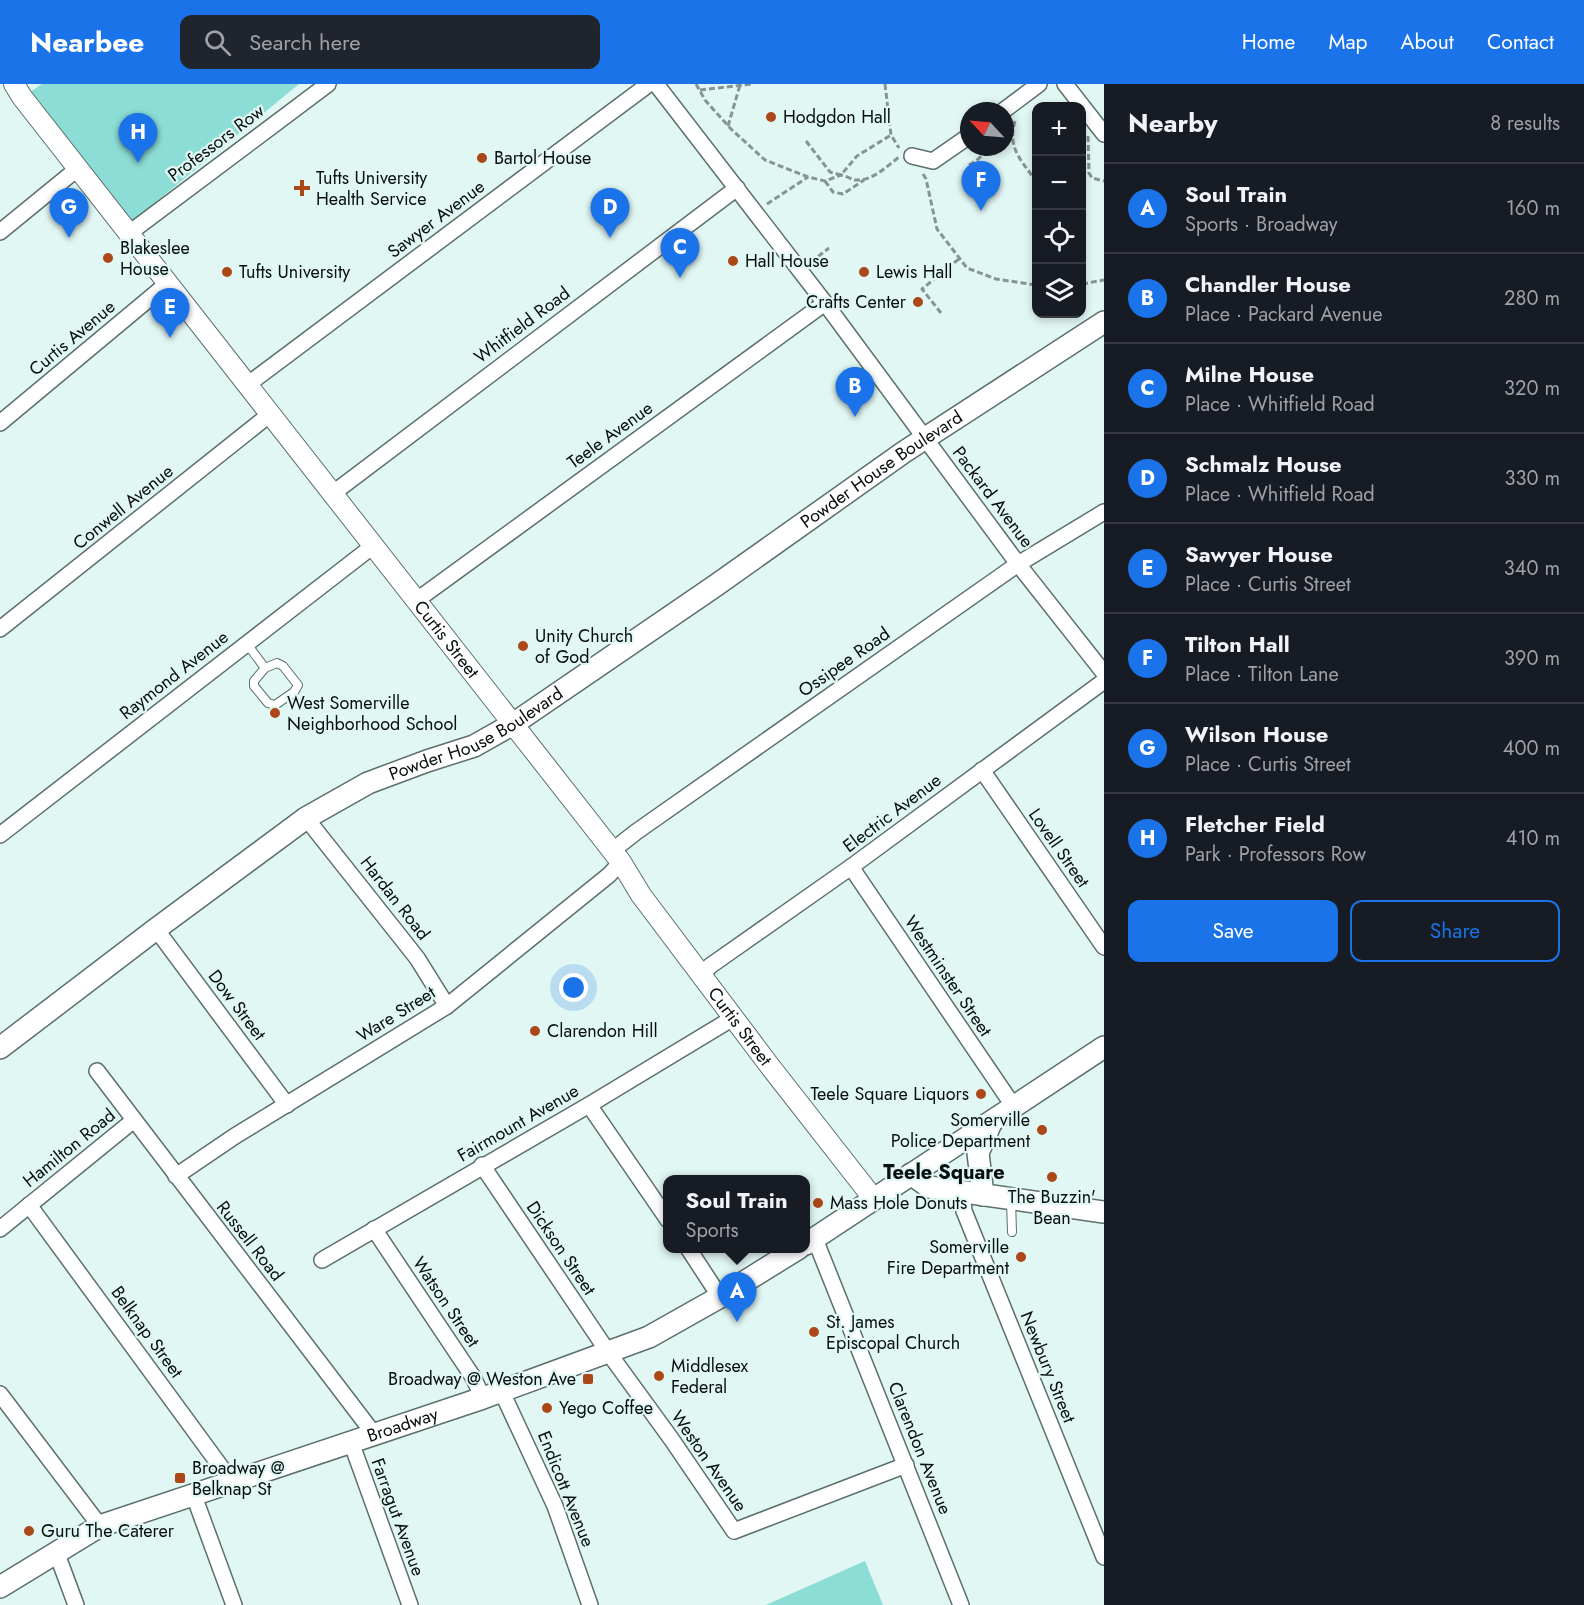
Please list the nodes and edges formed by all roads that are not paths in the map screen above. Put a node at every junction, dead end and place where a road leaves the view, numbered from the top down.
1 (14, 84) edge
2 (328, 84) edge
3 (649, 84) edge
4 (1039, 84) edge
5 (1067, 85) edge
6 (664, 87) edge
7 (1014, 110) edge
8 (1104, 134) edge
9 (960, 142) edge
10 (912, 156) road end
11 (77, 169) junction
12 (737, 188) junction
13 (0, 232) edge
14 (128, 234) junction
15 (168, 282) junction
16 (825, 303) junction
17 (1104, 322) edge
18 (247, 385) junction
19 (269, 415) junction
20 (0, 423) edge
21 (924, 438) junction
22 (332, 494) junction
23 (1104, 512) edge
24 (373, 546) junction
25 (1018, 564) junction
26 (417, 600) junction
27 (0, 628) edge
28 (247, 644) junction
29 (265, 668) junction
30 (1104, 673) edge
31 (1104, 681) edge
32 (513, 724) junction
33 (982, 770) junction
34 (306, 818) junction
35 (0, 835) edge
36 (616, 857) junction
37 (851, 867) junction
38 (156, 929) junction
39 (1104, 947) edge
40 (702, 975) junction
41 (447, 1006) junction
42 (733, 1018) junction
43 (0, 1047) edge
44 (1104, 1047) edge
45 (97, 1071) dead end
46 (287, 1105) junction
47 (589, 1105) junction
48 (1014, 1107) junction
49 (134, 1120) junction
50 (991, 1122) junction
51 (482, 1165) junction
52 (911, 1174) junction
53 (176, 1176) junction
54 (962, 1191) junction
55 (983, 1195) junction
56 (873, 1198) junction
57 (1011, 1199) junction
58 (29, 1205) junction
59 (1104, 1212) edge
60 (663, 1213) edge
61 (0, 1229) edge
62 (374, 1229) junction
63 (1012, 1232) dead end
64 (810, 1242) edge
65 (810, 1251) edge
66 (691, 1253) edge
67 (792, 1253) edge
68 (322, 1260) dead end
69 (720, 1297) junction
70 (608, 1352) junction
71 (0, 1394) edge
72 (492, 1394) junction
73 (374, 1434) junction
74 (351, 1442) junction
75 (906, 1465) junction
76 (232, 1482) junction
77 (194, 1496) junction
78 (100, 1526) junction
79 (57, 1554) junction
80 (1104, 1557) edge
81 (0, 1587) edge
82 (76, 1605) edge
83 (234, 1605) edge
84 (410, 1605) edge
85 (590, 1605) edge
86 (961, 1605) edge

1 - 11 street, Curtis Street
2 - 14 street, Professors Row
3 - 18 street, Sawyer Avenue
4 - 7 street
5 - 8 street
6 - 12 street, Packard Avenue
9 - 10 street
11 - 13 street
11 - 14 street, Curtis Street
12 - 16 street, Packard Avenue
12 - 22 street, Whitfield Road
14 - 15 street, Curtis Street
15 - 18 street, Curtis Street
15 - 20 street, Curtis Avenue
16 - 21 street, Packard Avenue
16 - 26 street, Teele Avenue
17 - 21 main road, Powder House Boulevard
18 - 19 street, Curtis Street
19 - 22 street, Curtis Street
19 - 27 street, Conwell Avenue
21 - 25 street, Packard Avenue
21 - 32 main road, Powder House Boulevard
22 - 24 street, Curtis Street
23 - 25 street, Ossipee Road
24 - 26 street, Curtis Street
24 - 28 street, Raymond Avenue
25 - 30 street, Packard Avenue
25 - 36 street, Ossipee Road
26 - 32 street, Curtis Street
28 - 29 lane
28 - 35 street, Raymond Avenue
29 - 29 lane
31 - 33 street, Electric Avenue
32 - 34 main road, Powder House Boulevard
32 - 36 street, Curtis Street
33 - 37 street, Electric Avenue
33 - 39 street, Lovell Street
34 - 38 main road, Powder House Boulevard
34 - 41 street, Hardan Road
36 - 40 street, Curtis Street
36 - 41 street, Ware Street
37 - 40 street, Electric Avenue
37 - 48 street, Westminster Street
38 - 43 main road, Powder House Boulevard
38 - 46 street, Dow Street
40 - 42 street, Curtis Street
41 - 46 street, Ware Street
42 - 47 street, Fairmount Avenue
42 - 56 street, Curtis Street
44 - 48 main road, Broadway
45 - 49 street, Russell Road
46 - 53 street, Ware Street
47 - 51 street, Fairmount Avenue
47 - 60 street
48 - 50 main road, Broadway
49 - 53 street, Russell Road
49 - 58 street, Hamilton Road
50 - 52 main road, Broadway
50 - 55 main road
51 - 62 street, Fairmount Avenue
51 - 70 street, Dickson Street
52 - 54 main road
52 - 56 main road, Broadway
53 - 73 street, Russell Road
54 - 55 main road
54 - 80 street, Newbury Street
55 - 57 main road
56 - 64 main road, Broadway
57 - 59 main road
57 - 63 lane
58 - 61 street, Hamilton Road
58 - 76 street, Belknap Street
62 - 68 street, Fairmount Avenue
62 - 72 street, Watson Street
65 - 75 street, Clarendon Avenue
66 - 69 street
67 - 69 main road, Broadway
69 - 70 main road, Broadway
70 - 72 main road, Broadway
70 - 75 street, Weston Avenue
71 - 78 street
72 - 73 main road, Broadway
72 - 85 street, Endicott Avenue
73 - 74 main road, Broadway
74 - 76 main road, Broadway
74 - 84 street, Farragut Avenue
75 - 86 street, Clarendon Avenue
76 - 77 main road, Broadway
77 - 78 main road, Broadway
77 - 83 street
78 - 79 main road, Broadway
79 - 81 main road, Broadway
79 - 82 street

